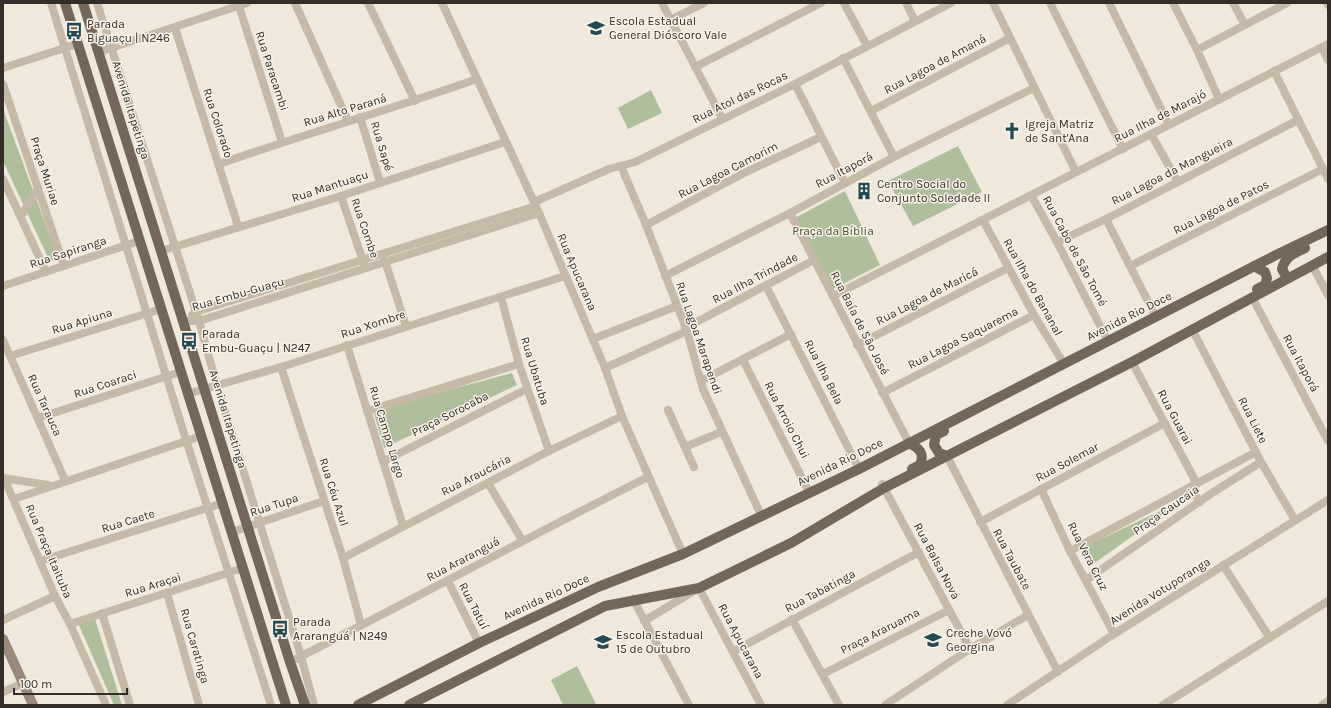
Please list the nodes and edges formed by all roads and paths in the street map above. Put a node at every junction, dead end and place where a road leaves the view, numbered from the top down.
1 (51, 3) edge
2 (65, 3) edge
3 (83, 3) edge
4 (97, 3) edge
5 (247, 3) edge
6 (295, 3) edge
7 (368, 3) edge
8 (442, 3) edge
9 (662, 3) edge
10 (704, 3) edge
11 (821, 3) edge
12 (844, 3) edge
13 (906, 3) edge
14 (951, 3) edge
15 (993, 3) edge
16 (1050, 3) edge
17 (1109, 3) edge
18 (1173, 3) edge
19 (1233, 3) edge
20 (1287, 3) edge
21 (239, 6) junction
22 (670, 20) junction
23 (915, 21) junction
24 (1245, 25) junction
25 (175, 28) junction
26 (1010, 38) junction
27 (77, 44) junction
28 (1325, 45) edge
29 (867, 46) junction
30 (64, 47) junction
31 (112, 48) junction
32 (1198, 50) junction
33 (99, 52) junction
34 (843, 58) junction
35 (1328, 60) edge
36 (695, 67) junction
37 (3, 68) edge
38 (1274, 71) junction
39 (477, 78) junction
40 (3, 84) edge
41 (794, 84) junction
42 (1034, 88) junction
43 (1219, 99) junction
44 (415, 101) junction
45 (871, 111) junction
46 (360, 117) junction
47 (722, 118) junction
48 (1298, 120) junction
49 (348, 121) junction
50 (1169, 125) junction
51 (1151, 134) junction
52 (821, 137) junction
53 (282, 142) junction
54 (505, 142) junction
55 (1122, 149) junction
56 (894, 157) junction
57 (219, 164) junction
58 (621, 166) junction
59 (1323, 169) junction
60 (1076, 172) junction
61 (3, 179) edge
62 (1328, 179) edge
63 (140, 182) junction
64 (380, 182) junction
65 (1178, 182) junction
66 (845, 183) junction
67 (123, 188) junction
68 (38, 189) junction
69 (1031, 195) junction
70 (341, 196) junction
71 (536, 207) junction
72 (790, 213) junction
73 (21, 216) junction
74 (1106, 219) junction
75 (983, 220) junction
76 (646, 225) junction
77 (238, 226) junction
78 (1328, 230) edge
79 (1328, 237) edge
80 (139, 241) junction
81 (1057, 242) junction
82 (127, 245) junction
83 (174, 247) junction
84 (161, 251) junction
85 (382, 254) junction
86 (1328, 256) edge
87 (363, 260) junction
88 (814, 260) junction
89 (385, 262) junction
90 (1312, 265) junction
91 (64, 266) junction
92 (1130, 266) junction
93 (1254, 266) junction
94 (366, 268) junction
95 (1008, 268) junction
96 (46, 272) junction
97 (565, 276) junction
98 (665, 276) junction
99 (1287, 278) junction
100 (3, 286) edge
101 (766, 286) junction
102 (1328, 294) edge
103 (833, 296) junction
104 (501, 297) junction
105 (1252, 297) junction
106 (677, 306) junction
107 (161, 309) junction
108 (195, 312) junction
109 (147, 313) junction
110 (1034, 315) junction
111 (1156, 317) junction
112 (183, 321) junction
113 (199, 321) junction
114 (166, 326) junction
115 (406, 326) junction
116 (1196, 327) junction
117 (686, 329) junction
118 (791, 334) junction
119 (593, 339) junction
120 (3, 340) edge
121 (1108, 341) junction
122 (348, 345) junction
123 (857, 345) junction
124 (10, 356) junction
125 (743, 360) junction
126 (1132, 362) junction
127 (519, 364) junction
128 (1064, 364) junction
129 (281, 367) junction
130 (605, 368) junction
131 (180, 372) junction
132 (167, 376) junction
133 (701, 381) junction
134 (217, 386) junction
135 (204, 389) junction
136 (527, 389) junction
137 (882, 393) junction
138 (187, 394) junction
139 (997, 399) junction
140 (668, 410) dead end
141 (368, 411) junction
142 (622, 416) junction
143 (38, 418) junction
144 (1165, 424) junction
145 (721, 432) junction
146 (201, 436) junction
147 (186, 440) junction
148 (1328, 441) edge
149 (909, 443) junction
150 (685, 447) junction
151 (549, 451) junction
152 (1256, 452) junction
153 (947, 456) junction
154 (384, 461) junction
155 (1261, 462) junction
156 (694, 467) dead end
157 (859, 469) junction
158 (648, 477) junction
159 (4, 478) edge
160 (65, 480) junction
161 (488, 483) junction
162 (1197, 484) junction
163 (49, 486) junction
164 (883, 486) junction
165 (1041, 490) junction
166 (809, 492) junction
167 (1212, 493) junction
168 (14, 498) junction
169 (1328, 500) edge
170 (324, 501) junction
171 (1200, 502) junction
172 (223, 503) junction
173 (209, 508) junction
174 (761, 515) junction
175 (1294, 520) junction
176 (259, 522) junction
177 (980, 522) junction
178 (247, 526) junction
179 (403, 526) junction
180 (232, 532) junction
181 (522, 540) junction
182 (1070, 551) junction
183 (919, 552) junction
184 (683, 554) junction
185 (343, 558) junction
186 (40, 561) junction
187 (1223, 565) junction
188 (243, 568) junction
189 (230, 573) junction
190 (1086, 580) junction
191 (448, 581) junction
192 (699, 588) junction
193 (167, 593) junction
194 (55, 596) junction
195 (633, 599) junction
196 (1328, 601) edge
197 (949, 610) junction
198 (102, 613) junction
199 (1028, 614) junction
200 (792, 619) junction
201 (3, 620) edge
202 (644, 621) junction
203 (70, 624) junction
204 (362, 625) junction
205 (1114, 634) junction
206 (1270, 638) junction
207 (3, 639) edge
208 (479, 643) junction
209 (970, 649) junction
210 (734, 651) junction
211 (301, 656) junction
212 (290, 662) junction
213 (1058, 672) junction
214 (823, 674) junction
215 (23, 683) junction
216 (3, 692) edge
217 (1328, 701) edge
218 (33, 705) edge
219 (106, 705) edge
220 (130, 705) edge
221 (199, 705) edge
222 (271, 705) edge
223 (286, 705) edge
224 (305, 705) edge
225 (314, 705) edge
226 (358, 705) edge
227 (409, 705) edge
228 (689, 705) edge
229 (761, 705) edge
230 (839, 705) edge
231 (885, 705) edge
232 (1007, 705) edge
233 (1163, 705) edge
234 (1322, 705) edge

1 - 30 street
2 - 27 main road
3 - 33 main road, Avenida Itapetinga
4 - 31 street, Avenida Itapetinga
5 - 21 street
6 - 49 street
7 - 44 street
8 - 39 street, Rua Apucarana
9 - 22 street
10 - 22 street
11 - 36 street
12 - 29 street
13 - 23 street
14 - 23 street, Rua Atol das Rocas
15 - 26 street
16 - 55 street
17 - 50 street
18 - 32 street
19 - 24 street
20 - 24 street
21 - 25 street
21 - 53 street, Rua Paracambi
22 - 36 street
23 - 29 street, Rua Atol das Rocas
24 - 32 street
25 - 31 street
25 - 57 street, Rua Colorado
26 - 42 street
26 - 45 street, Rua Lagoa de Amaná
27 - 30 street
27 - 67 main road
28 - 35 street
28 - 38 street, Rua Ilha de Marajó
29 - 34 street, Rua Atol das Rocas
30 - 37 street
30 - 82 street
31 - 33 street
31 - 83 street, Avenida Itapetinga
32 - 43 street
33 - 63 main road, Avenida Itapetinga
34 - 41 street, Rua Atol das Rocas
34 - 45 street
36 - 47 street
38 - 43 street, Rua Ilha de Marajó
38 - 48 street
39 - 44 street, Rua Alto Paraná
39 - 54 street, Rua Apucarana
40 - 68 street, Praça Muriae
41 - 47 street, Rua Atol das Rocas
41 - 52 street
42 - 56 street, Rua Itaporá
42 - 60 street
43 - 50 street, Rua Ilha de Marajó
44 - 46 street, Rua Alto Paraná
45 - 56 street
46 - 49 street, Rua Alto Paraná
46 - 64 street, Rua Sapé
47 - 58 street, Rua Atol das Rocas
48 - 59 street
48 - 65 street, Rua Lagoa da Mangueira
49 - 53 street, Rua Alto Paraná
50 - 51 street, Rua Ilha de Marajó
51 - 55 street, Rua Ilha de Marajó
51 - 65 street
52 - 66 street
52 - 76 street, Rua Lagoa Camorim
53 - 57 street, Rua Alto Paraná
54 - 64 street, Rua Mantuaçu
54 - 71 street, Rua Apucarana
55 - 60 street, Rua Ilha de Marajó
56 - 66 street, Rua Itaporá
57 - 77 street, Rua Colorado
58 - 71 street, Rua Atol das Rocas
58 - 76 street, Rua Lagoa Marapendi
59 - 62 street
59 - 92 street, Rua Lagoa de Patos
60 - 69 street, Rua Ilha de Marajó
61 - 73 street
63 - 67 main road
63 - 84 main road, Avenida Itapetinga
64 - 70 street, Rua Mantuaçu
65 - 74 street, Rua Lagoa da Mangueira
66 - 72 street, Rua Itaporá
67 - 80 main road
68 - 73 street
68 - 91 street, Praça Muriae
69 - 75 street, Rua Ilha de Marajó
69 - 81 street, Rua Cabo de São Tomé
70 - 77 street, Rua Mantuaçu
70 - 87 street, Rua Combe
71 - 85 street, Rua Embu-Guaçu
71 - 89 street, Rua Embu-Guaçu
71 - 97 street, Rua Apucarana
72 - 88 street, Rua Baía de São José
72 - 98 street, Rua Itaporá
73 - 96 street
74 - 81 street, Rua Lagoa da Mangueira
74 - 92 street
75 - 95 street, Rua Ilha do Bananal
75 - 103 street, Rua Ilha de Marajó
76 - 98 street, Rua Lagoa Marapendi
77 - 83 street, Rua Mantuaçu
78 - 93 main road, Avenida Rio Doce
79 - 99 main road
80 - 82 street, Rua Sapiranga
80 - 107 main road
81 - 121 street, Rua Cabo de São Tomé
82 - 91 street, Rua Sapiranga
82 - 109 street
83 - 84 street, Rua Mantuaçu
83 - 108 street, Avenida Itapetinga
84 - 112 main road, Avenida Itapetinga
85 - 87 street, Rua Embu-Guaçu
85 - 89 street
86 - 90 main road
87 - 94 street, Rua Combe
87 - 108 street, Rua Embu-Guaçu
88 - 101 street, Rua Ilha Trindade
88 - 103 street, Rua Baía de São José
89 - 94 street, Rua Embu-Guaçu
89 - 115 street
90 - 99 main road
90 - 102 street
91 - 96 street, Rua Sapiranga
92 - 111 street
93 - 111 main road, Avenida Rio Doce
93 - 116 main road
94 - 113 street, Rua Embu-Guaçu
95 - 110 street, Rua Ilha do Bananal
95 - 123 street, Rua Lagoa de Maricá
96 - 100 street, Rua Sapiranga
97 - 104 street, Rua Xombre
97 - 119 street, Rua Apucarana
98 - 106 street, Rua Lagoa Marapendi
99 - 105 main road
101 - 117 street, Rua Ilha Trindade
101 - 118 street, Rua Ilha Bela
103 - 123 street, Rua Baía de São José
104 - 115 street, Rua Xombre
104 - 127 street, Rua Ubatuba
105 - 116 main road
105 - 148 street, Rua Itaporá
106 - 117 street, Rua Lagoa Marapendi
106 - 119 street
107 - 109 street, Rua Apiuna
107 - 114 main road
108 - 112 street, Rua Embu-Guaçu
108 - 113 street, Avenida Itapetinga
109 - 124 street, Rua Apiuna
109 - 132 street
110 - 128 street, Rua Ilha do Bananal
110 - 137 street, Rua Lagoa Saquarema
111 - 121 main road, Avenida Rio Doce
112 - 113 street, Rua Embu-Guaçu
112 - 114 main road
112 - 135 main road, Avenida Itapetinga
113 - 134 street, Avenida Itapetinga
114 - 131 main road
115 - 122 street, Rua Xombre
116 - 126 main road
116 - 152 street, Rua Liete
117 - 130 street, Rua Ilha Trindade
117 - 133 street, Rua Lagoa Marapendi
118 - 125 street
118 - 157 street, Rua Ilha Bela
119 - 130 street, Rua Apucarana
120 - 124 street, Rua Tarauca
121 - 128 main road, Avenida Rio Doce
122 - 129 street, Rua Xombre
122 - 141 street, Rua Campo Largo
123 - 137 street, Rua Baía de São José
124 - 143 street, Rua Tarauca
125 - 133 street
125 - 166 street, Rua Arroio Chui
126 - 144 street, Rua Guarai
126 - 153 main road
127 - 136 street, Rua Ubatuba
127 - 141 street, Praça Sorocaba
128 - 139 main road, Avenida Rio Doce
129 - 134 street, Rua Xombre
129 - 170 street, Rua Céu Azul
130 - 142 street, Rua Apucarana
131 - 132 street, Rua Coaraci
131 - 138 main road
132 - 143 street, Rua Coaraci
132 - 147 street
133 - 145 street, Rua Lagoa Marapendi
134 - 135 street, Rua Xombre
134 - 176 street, Avenida Itapetinga
135 - 138 street, Rua Xombre
135 - 178 main road, Avenida Itapetinga
136 - 151 street, Rua Ubatuba
136 - 154 street, Praça Sorocaba
137 - 149 street, Rua Baía de São José
138 - 146 main road
139 - 149 main road, Avenida Rio Doce
139 - 153 main road
140 - 150 street
141 - 154 street, Rua Campo Largo
142 - 151 street, Rua Araucária
142 - 158 street, Rua Apucarana
143 - 160 street, Rua Tarauca
144 - 162 street, Rua Guarai
144 - 165 street, Rua Solemar
145 - 150 street
145 - 174 street, Rua Lagoa Marapendi
146 - 147 street, Rua Praça Itaituba
146 - 172 main road
147 - 160 street, Rua Praça Itaituba
147 - 173 street
149 - 157 main road, Avenida Rio Doce
149 - 164 main road
150 - 156 street
151 - 161 street, Rua Araucária
152 - 155 street, Rua Liete
152 - 162 street, Praça Caucaia
153 - 164 main road
153 - 177 street, Rua Taubate
154 - 179 street, Rua Campo Largo
155 - 167 street, Praça Caucaia
155 - 175 street, Rua Liete
157 - 166 main road, Avenida Rio Doce
158 - 181 street, Rua Araranguá
158 - 184 street, Rua Apucarana
159 - 163 street
159 - 168 street
160 - 163 street, Rua Praça Itaituba
161 - 179 street, Rua Araucária
161 - 181 street
162 - 167 street
162 - 171 street
162 - 182 street, Praça Caucaia
163 - 168 street, Rua Praça Itaituba
164 - 183 street, Rua Balsa Nova
164 - 192 main road
165 - 177 street, Rua Solemar
165 - 182 street, Rua Vera Cruz
166 - 174 main road, Avenida Rio Doce
167 - 171 street, Praça Caucaia
168 - 186 street, Rua Praça Itaituba
169 - 175 street, Avenida Votuporanga
170 - 176 street, Rua Tupa
170 - 185 street, Rua Céu Azul
171 - 190 street, Praça Caucaia
172 - 173 street, Rua Caete
172 - 180 main road
173 - 186 street, Rua Caete
173 - 189 street
174 - 184 main road, Avenida Rio Doce
175 - 187 street, Avenida Votuporanga
176 - 178 street, Rua Tupa
176 - 211 street, Avenida Itapetinga
177 - 199 street, Rua Taubate
178 - 180 street, Rua Tupa
178 - 212 main road, Avenida Itapetinga
179 - 185 street, Rua Araucária
180 - 188 main road
181 - 191 street, Rua Araranguá
182 - 190 street, Rua Vera Cruz
183 - 197 street, Rua Balsa Nova
183 - 200 street, Rua Tabatinga
184 - 208 main road, Avenida Rio Doce
185 - 204 street, Rua Céu Azul
186 - 194 street, Rua Praça Itaituba
187 - 205 street, Avenida Votuporanga
187 - 206 street
188 - 189 street, Rua Araçai
188 - 223 main road
189 - 193 street, Rua Araçai
189 - 222 street
190 - 205 street, Rua Vera Cruz
191 - 204 street, Rua Araranguá
191 - 208 street, Rua Tatuí
192 - 195 main road
192 - 202 street
192 - 210 street, Rua Apucarana
193 - 198 street, Rua Araçai
193 - 221 street, Rua Caratinga
194 - 201 street
194 - 203 street, Rua Praça Itaituba
195 - 202 street
195 - 227 main road
196 - 206 street
197 - 209 street, Rua Balsa Nova
197 - 214 street, Praça Araruama
198 - 203 street, Rua Araçai
198 - 220 street
199 - 209 street
199 - 213 street, Rua Taubate
200 - 210 street, Rua Tabatinga
200 - 214 street
202 - 228 street
203 - 219 street, Rua Praça Itaituba
204 - 211 street, Rua Araranguá
205 - 213 street, Avenida Votuporanga
206 - 233 street
207 - 215 main road
208 - 226 main road, Avenida Rio Doce
209 - 231 street
210 - 229 street, Rua Apucarana
211 - 212 street, Rua Araranguá
211 - 225 street, Avenida Itapetinga
212 - 224 main road, Avenida Itapetinga
213 - 232 street, Avenida Votuporanga
214 - 230 street
215 - 216 street
215 - 218 main road
217 - 234 street

